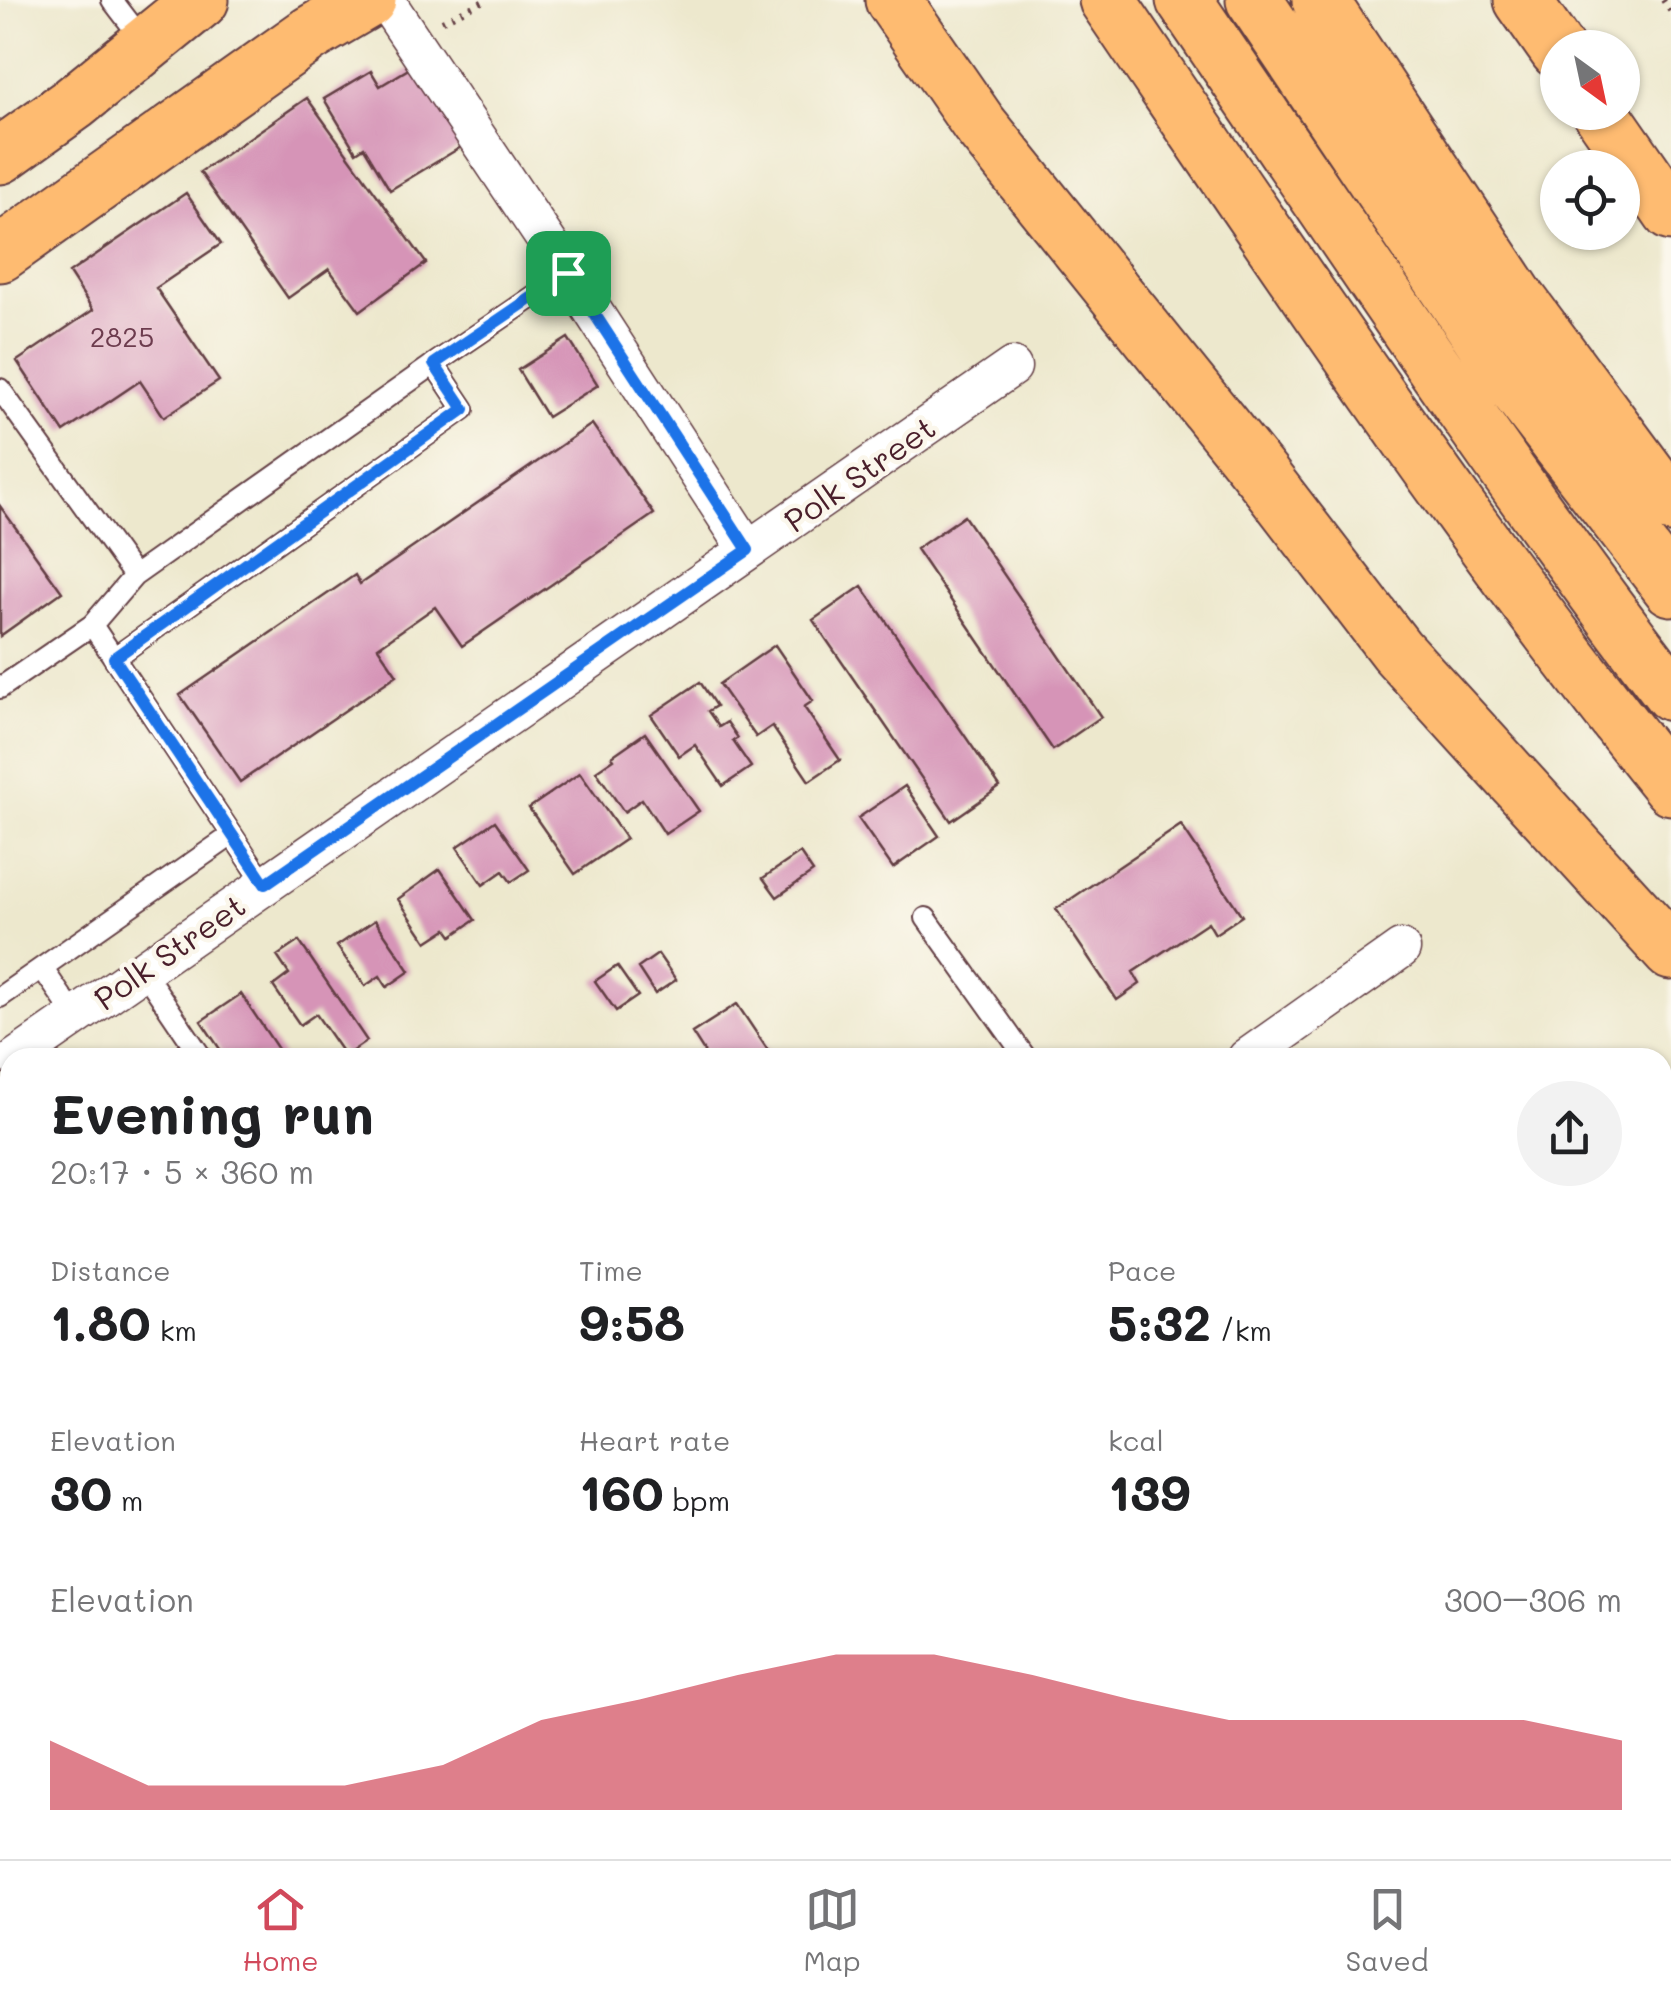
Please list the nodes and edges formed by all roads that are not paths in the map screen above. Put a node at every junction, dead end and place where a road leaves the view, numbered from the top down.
1 (112, 0) edge
2 (200, 0) edge
3 (368, 0) edge
4 (384, 0) edge
5 (893, 0) edge
6 (1107, 0) edge
7 (1184, 0) edge
8 (1254, 0) edge
9 (1320, 0) edge
10 (1522, 0) edge
11 (1544, 30) edge
12 (146, 44) junction
13 (1613, 130) edge
14 (0, 156) edge
15 (1671, 213) edge
16 (0, 254) edge
17 (568, 273) junction
18 (434, 364) junction
19 (1012, 368) dead end
20 (0, 389) edge
21 (1671, 505) edge
22 (748, 550) junction
23 (134, 576) junction
24 (1671, 588) edge
25 (92, 625) junction
26 (114, 658) junction
27 (0, 688) edge
28 (1671, 693) edge
29 (1671, 787) edge
30 (232, 834) junction
31 (265, 884) junction
32 (926, 918) dead end
33 (1402, 949) dead end
34 (1671, 952) edge
35 (42, 968) junction
36 (142, 970) junction
37 (1, 994) edge
38 (75, 1016) junction
39 (30, 1048) edge
40 (195, 1048) edge
41 (1019, 1048) edge
42 (1261, 1048) edge

1 - 12 lane
2 - 12 main road
3 - 16 main road
4 - 17 street
5 - 34 main road
6 - 29 main road
7 - 28 main road
8 - 24 main road
9 - 21 main road
10 - 11 main road
12 - 14 main road
13 - 15 main road
17 - 18 lane
17 - 22 street
18 - 23 lane
18 - 26 lane
19 - 22 street, Polk Street
20 - 23 lane
22 - 31 street, Polk Street
23 - 25 lane
25 - 26 lane
25 - 27 lane
26 - 30 lane
30 - 31 lane
30 - 35 lane
31 - 36 street, Polk Street
32 - 41 lane
33 - 42 street
35 - 37 lane
35 - 38 lane
36 - 38 street, Polk Street
36 - 40 lane
38 - 39 street, Polk Street

